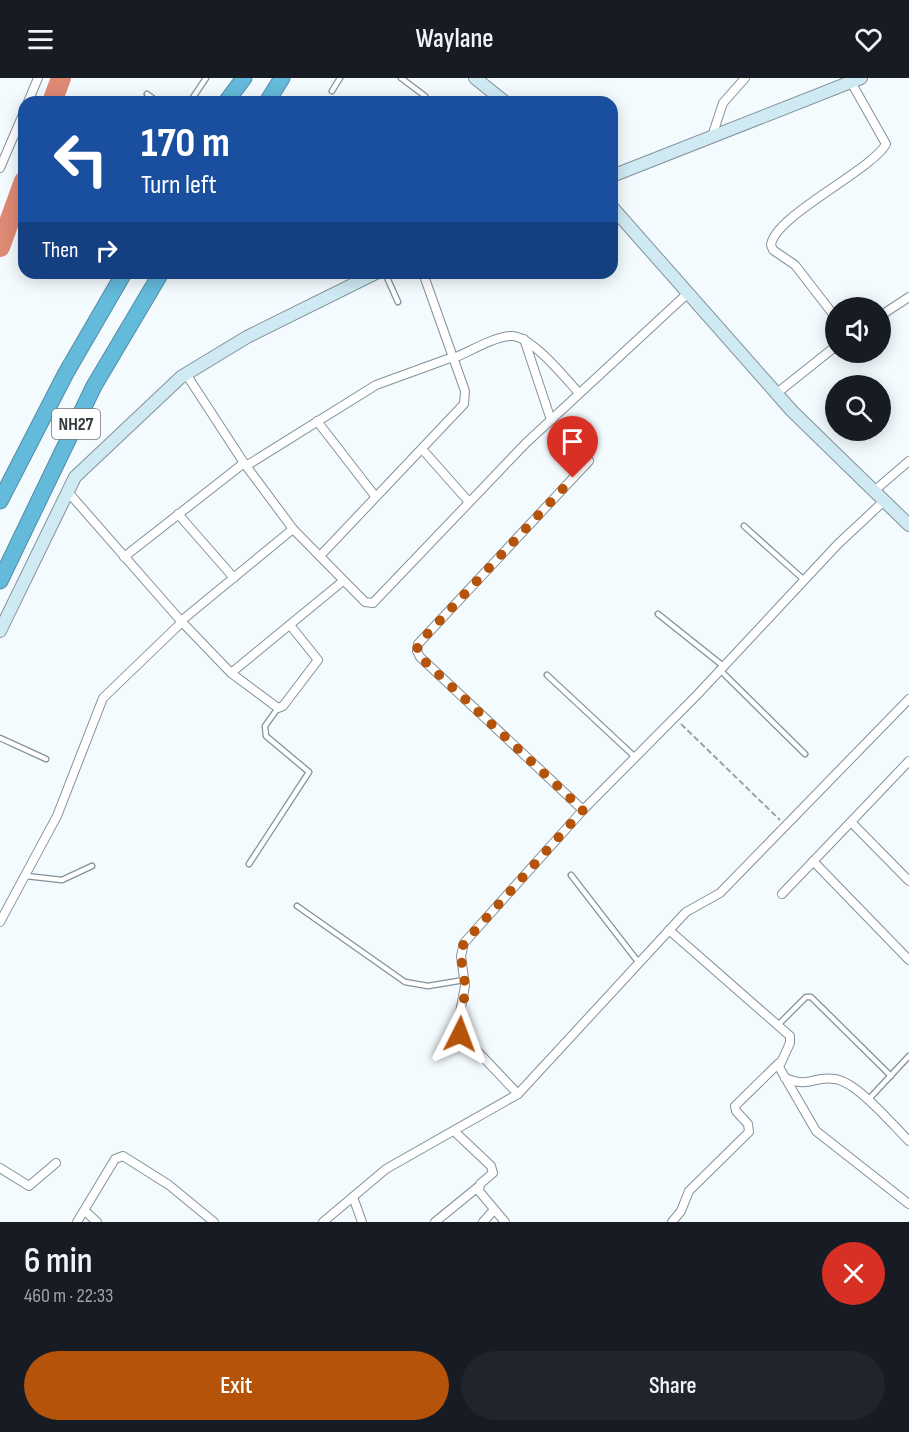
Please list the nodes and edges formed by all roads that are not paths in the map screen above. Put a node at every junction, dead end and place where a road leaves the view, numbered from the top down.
1 (38, 78) edge
2 (206, 78) edge
3 (244, 78) edge
4 (282, 78) edge
5 (340, 78) edge
6 (401, 78) edge
7 (475, 78) edge
8 (745, 78) edge
9 (856, 80) edge
10 (332, 91) dead end
11 (147, 94) dead end
12 (30, 96) edge
13 (150, 96) edge
14 (194, 96) edge
15 (230, 96) edge
16 (271, 96) edge
17 (425, 96) dead end
18 (498, 96) edge
19 (18, 126) edge
20 (712, 136) junction
21 (0, 168) edge
22 (618, 174) edge
23 (618, 214) edge
24 (121, 279) edge
25 (156, 279) edge
26 (364, 279) edge
27 (388, 279) edge
28 (425, 279) edge
29 (688, 293) junction
30 (909, 297) edge
31 (398, 302) dead end
32 (825, 304) edge
33 (891, 309) edge
34 (524, 339) junction
35 (825, 355) edge
36 (453, 357) junction
37 (186, 374) junction
38 (579, 393) junction
39 (777, 393) junction
40 (551, 420) junction
41 (317, 421) junction
42 (422, 449) junction
43 (589, 461) dead end
44 (909, 461) edge
45 (245, 465) junction
46 (874, 491) junction
47 (68, 492) junction
48 (375, 496) junction
49 (0, 501) edge
50 (884, 501) junction
51 (469, 502) junction
52 (178, 514) junction
53 (909, 525) edge
54 (744, 526) dead end
55 (293, 529) junction
56 (320, 556) junction
57 (124, 557) junction
58 (234, 578) junction
59 (803, 579) junction
60 (0, 581) edge
61 (343, 581) junction
62 (658, 614) dead end
63 (181, 622) junction
64 (290, 625) junction
65 (0, 630) edge
66 (721, 667) junction
67 (231, 673) junction
68 (547, 675) dead end
69 (909, 699) edge
70 (278, 708) junction
71 (0, 738) edge
72 (806, 754) dead end
73 (635, 757) junction
74 (46, 759) dead end
75 (909, 761) edge
76 (583, 810) junction
77 (850, 822) junction
78 (813, 861) junction
79 (249, 864) dead end
80 (92, 866) dead end
81 (24, 875) junction
82 (571, 875) dead end
83 (909, 881) edge
84 (782, 894) dead end
85 (297, 906) dead end
86 (0, 922) edge
87 (669, 930) junction
88 (909, 960) edge
89 (639, 963) junction
90 (464, 980) junction
91 (778, 1024) junction
92 (909, 1056) edge
93 (779, 1063) junction
94 (891, 1076) junction
95 (785, 1078) junction
96 (518, 1094) junction
97 (867, 1101) junction
98 (454, 1131) junction
99 (909, 1141) edge
100 (56, 1163) dead end
101 (0, 1168) edge
102 (478, 1187) junction
103 (353, 1197) junction
104 (909, 1204) edge
105 (494, 1209) junction
106 (85, 1211) junction
107 (77, 1222) edge
108 (97, 1222) edge
109 (214, 1222) edge
110 (323, 1222) edge
111 (363, 1222) edge
112 (435, 1222) edge
113 (483, 1222) edge
114 (505, 1222) edge
115 (672, 1222) edge

1 - 12 street
2 - 14 lane
3 - 15 highway
4 - 16 highway
5 - 10 lane
6 - 17 lane
7 - 18 main road
8 - 20 street
9 - 20 main road
9 - 32 street
11 - 13 lane
19 - 21 street
20 - 22 main road
23 - 29 main road
24 - 49 highway, NH27
25 - 60 highway, NH27
26 - 37 main road
27 - 31 lane
28 - 36 street
29 - 38 street
29 - 39 main road
30 - 33 street
34 - 36 street
34 - 38 street
34 - 40 street
35 - 39 street
36 - 41 street
36 - 42 street
37 - 45 street
37 - 47 main road
38 - 40 street
39 - 46 main road
40 - 51 street
41 - 45 street
41 - 48 street
42 - 48 street
42 - 51 street
43 - 76 street
44 - 46 street
45 - 52 street
45 - 55 street
46 - 50 main road
47 - 57 street
47 - 65 main road
48 - 56 street
50 - 53 main road
50 - 59 street
51 - 61 street
52 - 57 street
52 - 58 street
54 - 59 lane
55 - 56 street
55 - 58 street
56 - 61 street
57 - 63 street
58 - 63 street
59 - 66 street
61 - 64 street
62 - 66 lane
63 - 67 street
63 - 81 street
64 - 67 street
64 - 70 street
66 - 72 lane
66 - 73 street
67 - 70 street
68 - 73 lane
69 - 87 street
70 - 79 lane
71 - 74 lane
73 - 76 street
75 - 77 street
76 - 90 street
77 - 78 street
77 - 83 street
78 - 84 street
78 - 88 street
80 - 81 lane
81 - 86 street
82 - 89 lane
85 - 90 lane
87 - 89 street
87 - 91 street
89 - 96 street
90 - 96 street
91 - 93 street
91 - 94 lane
92 - 94 lane
93 - 95 street
93 - 115 street
94 - 97 lane
95 - 97 street
95 - 104 street
96 - 98 street
97 - 99 street
98 - 102 street
98 - 103 street
100 - 101 street
102 - 105 street
102 - 112 street
103 - 110 street
103 - 111 street
105 - 113 street
105 - 114 street
106 - 107 street
106 - 108 street
106 - 109 street

